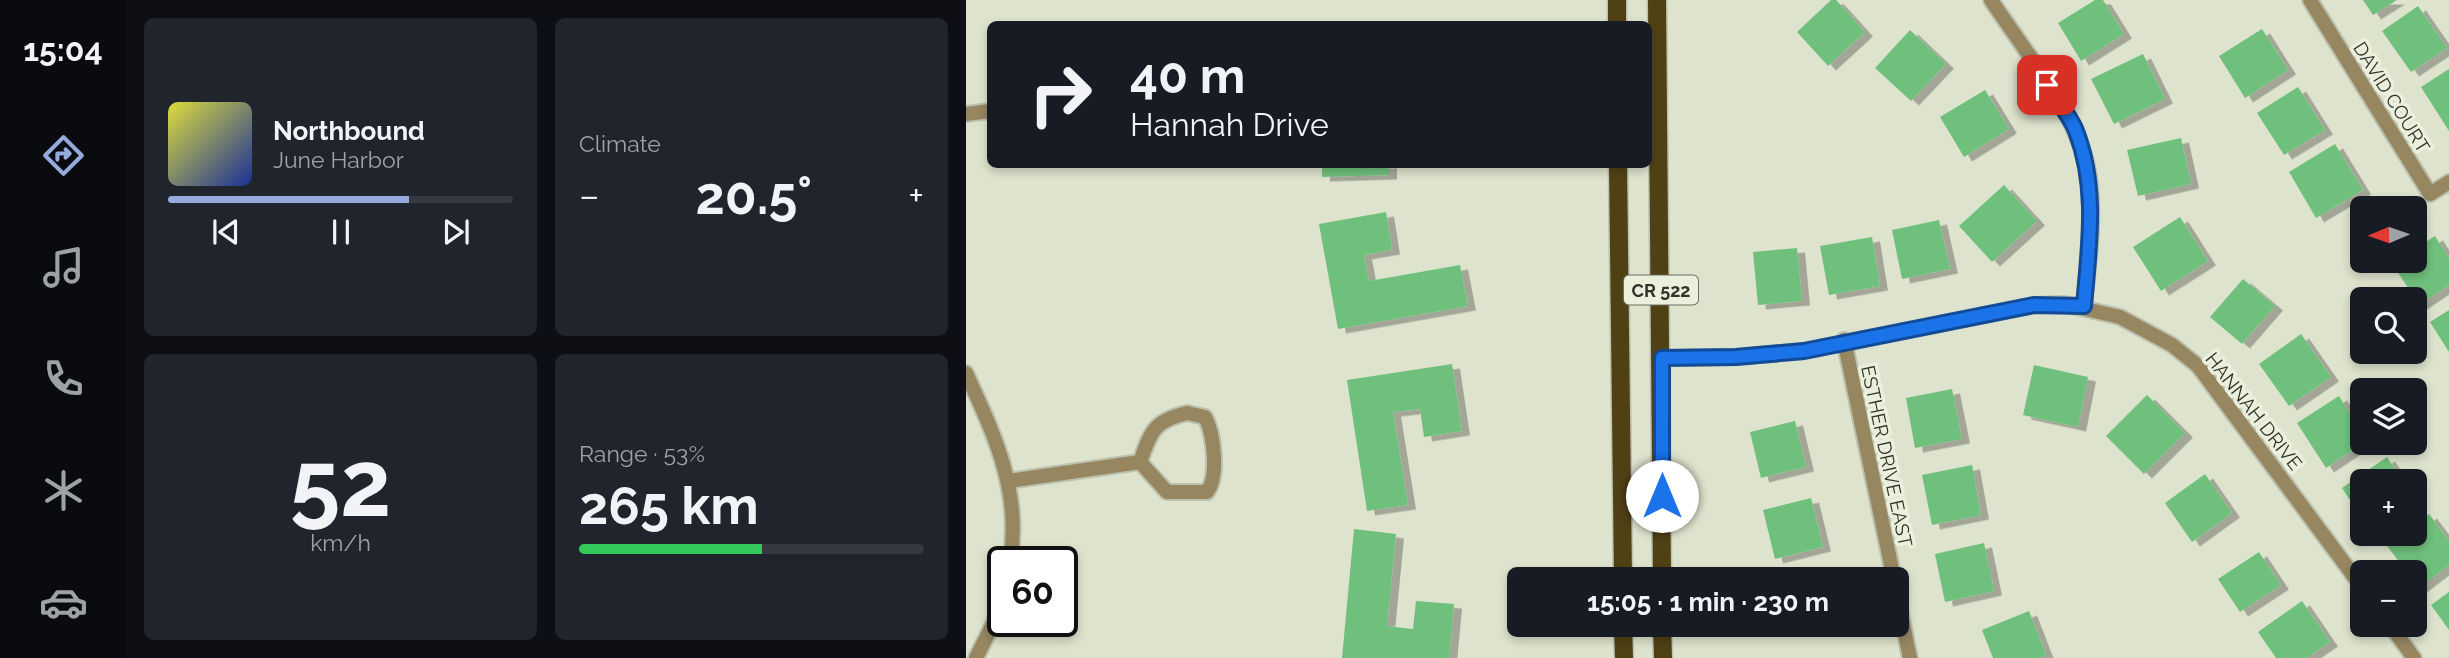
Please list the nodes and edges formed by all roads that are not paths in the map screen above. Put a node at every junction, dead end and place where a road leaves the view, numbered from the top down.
1 (1617, 0) edge
2 (1657, 0) edge
3 (1991, 0) edge
4 (2310, 0) edge
5 (1617, 21) edge
6 (987, 111) edge
7 (966, 114) edge
8 (1618, 168) edge
9 (2449, 182) edge
10 (2084, 306) junction
11 (1844, 340) junction
12 (1662, 358) junction
13 (966, 373) edge
14 (1140, 463) junction
15 (1008, 481) junction
16 (1011, 546) edge
17 (1623, 567) edge
18 (1662, 567) edge
19 (1891, 567) edge
20 (2350, 571) edge
21 (987, 636) edge
22 (1623, 637) edge
23 (1662, 637) edge
24 (1906, 637) edge
25 (2399, 637) edge
26 (976, 658) edge
27 (1624, 658) edge
28 (1662, 658) edge
29 (1910, 658) edge
30 (2414, 658) edge

1 - 5 main road
2 - 12 main road, CR 522
3 - 10 street
4 - 9 street, DAVID COURT
6 - 7 street
8 - 17 main road, CR 522
10 - 11 street, HANNAH DRIVE
10 - 20 street, HANNAH DRIVE
11 - 12 street, HANNAH DRIVE
11 - 19 street, ESTHER DRIVE EAST
12 - 18 main road, CR 522
13 - 15 street
14 - 14 street
14 - 15 street
15 - 16 street
21 - 26 street
22 - 27 main road
23 - 28 main road
24 - 29 street
25 - 30 street

